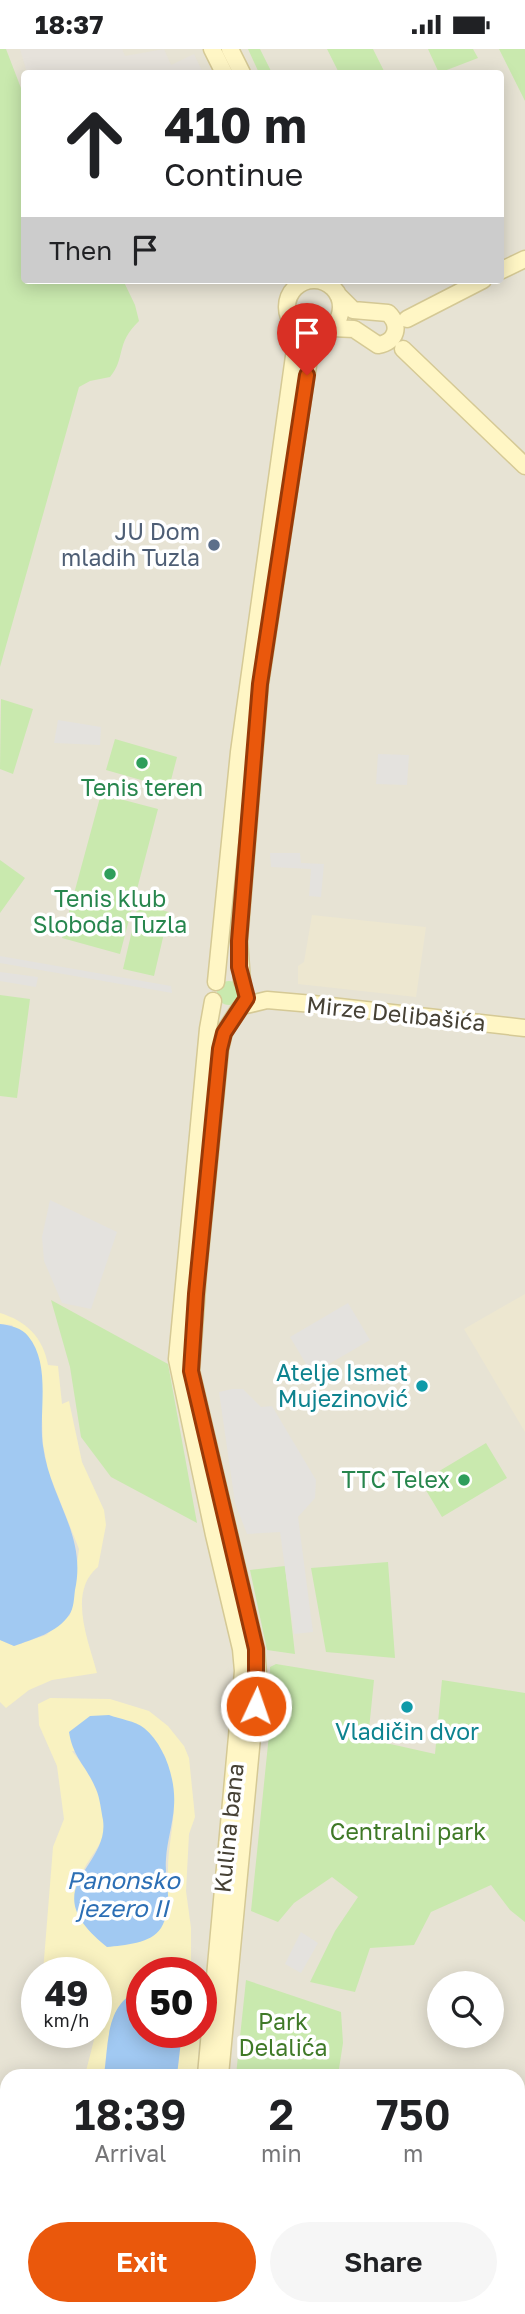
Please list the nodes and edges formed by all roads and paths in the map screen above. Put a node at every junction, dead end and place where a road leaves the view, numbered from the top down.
1 (212, 49) edge
2 (230, 49) edge
3 (222, 70) edge
4 (240, 70) edge
5 (525, 259) edge
6 (504, 269) edge
7 (476, 284) edge
8 (328, 285) edge
9 (293, 286) edge
10 (294, 326) junction
11 (395, 328) junction
12 (328, 330) junction
13 (525, 466) edge
14 (216, 982) junction
15 (243, 983) junction
16 (268, 1000) junction
17 (213, 1001) junction
18 (241, 1007) junction
19 (525, 1028) edge
20 (207, 2069) edge
21 (221, 2069) edge

1 - 3 main road
2 - 4 main road
5 - 6 main road
7 - 11 main road
8 - 11 main road
8 - 12 main road
9 - 10 main road
10 - 12 main road
10 - 14 main road, Kulina bana
11 - 12 main road
11 - 13 main road
12 - 15 main road, Kulina bana
14 - 15 main road
14 - 17 main road, Kulina bana
15 - 16 main road, Mirze Delibašića
15 - 18 main road, Kulina bana
16 - 18 main road, Mirze Delibašića
16 - 19 main road, Mirze Delibašića
17 - 18 main road
17 - 20 main road, Kulina bana
18 - 21 main road, Kulina bana

